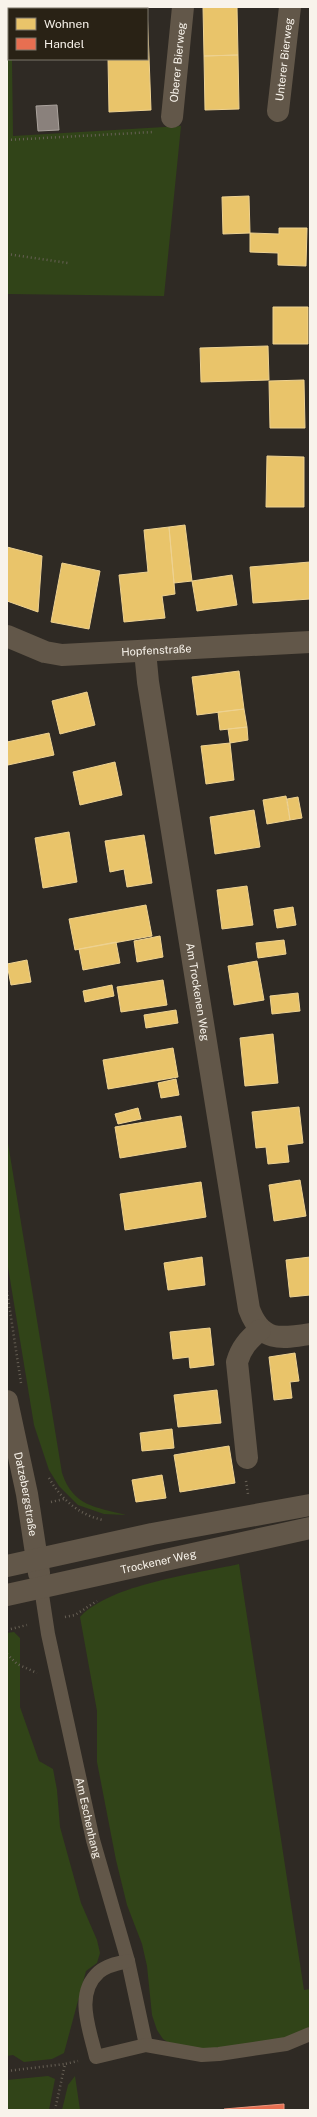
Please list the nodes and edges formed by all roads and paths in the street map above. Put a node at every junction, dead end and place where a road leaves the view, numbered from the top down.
1 (183, 7) edge
2 (290, 7) edge
3 (278, 111) dead end
4 (172, 117) joint
5 (7, 140) edge
6 (7, 254) edge
7 (68, 263) dead end
8 (7, 636) edge
9 (310, 642) edge
10 (145, 651) junction
11 (260, 1330) junction
12 (310, 1334) edge
13 (7, 1401) edge
14 (247, 1458) dead end
15 (310, 1505) edge
16 (310, 1528) edge
17 (37, 1559) junction
18 (7, 1566) edge
19 (41, 1588) junction
20 (7, 1595) edge
21 (104, 1597) dead end
22 (46, 1621) junction
23 (7, 1630) edge
24 (7, 1654) edge
25 (58, 1682) junction
26 (128, 1960) junction
27 (310, 2034) edge
28 (146, 2045) junction
29 (96, 2057) junction
30 (65, 2064) junction
31 (7, 2071) edge
32 (55, 2110) edge

1 - 4 street, Oberer Bierweg
2 - 3 street, Unterer Bierweg
4 - 5 path
6 - 7 path
8 - 10 street, Hopfenstraße
9 - 10 street, Hopfenstraße
10 - 11 street, Am Trockenen Weg
11 - 12 street
11 - 14 street
13 - 17 street, Datzebergstraße
15 - 17 street
16 - 19 street, Trockener Weg
17 - 18 street
17 - 19 street, Datzebergstraße
19 - 20 street, Trockener Weg
19 - 22 lane, Am Eschenhang
21 - 22 path
22 - 23 path
22 - 25 lane, Am Eschenhang
24 - 25 path
25 - 26 lane, Am Eschenhang
26 - 28 lane, Am Eschenhang
26 - 29 lane
27 - 28 lane
28 - 29 lane
29 - 30 path
30 - 31 path
30 - 32 path

